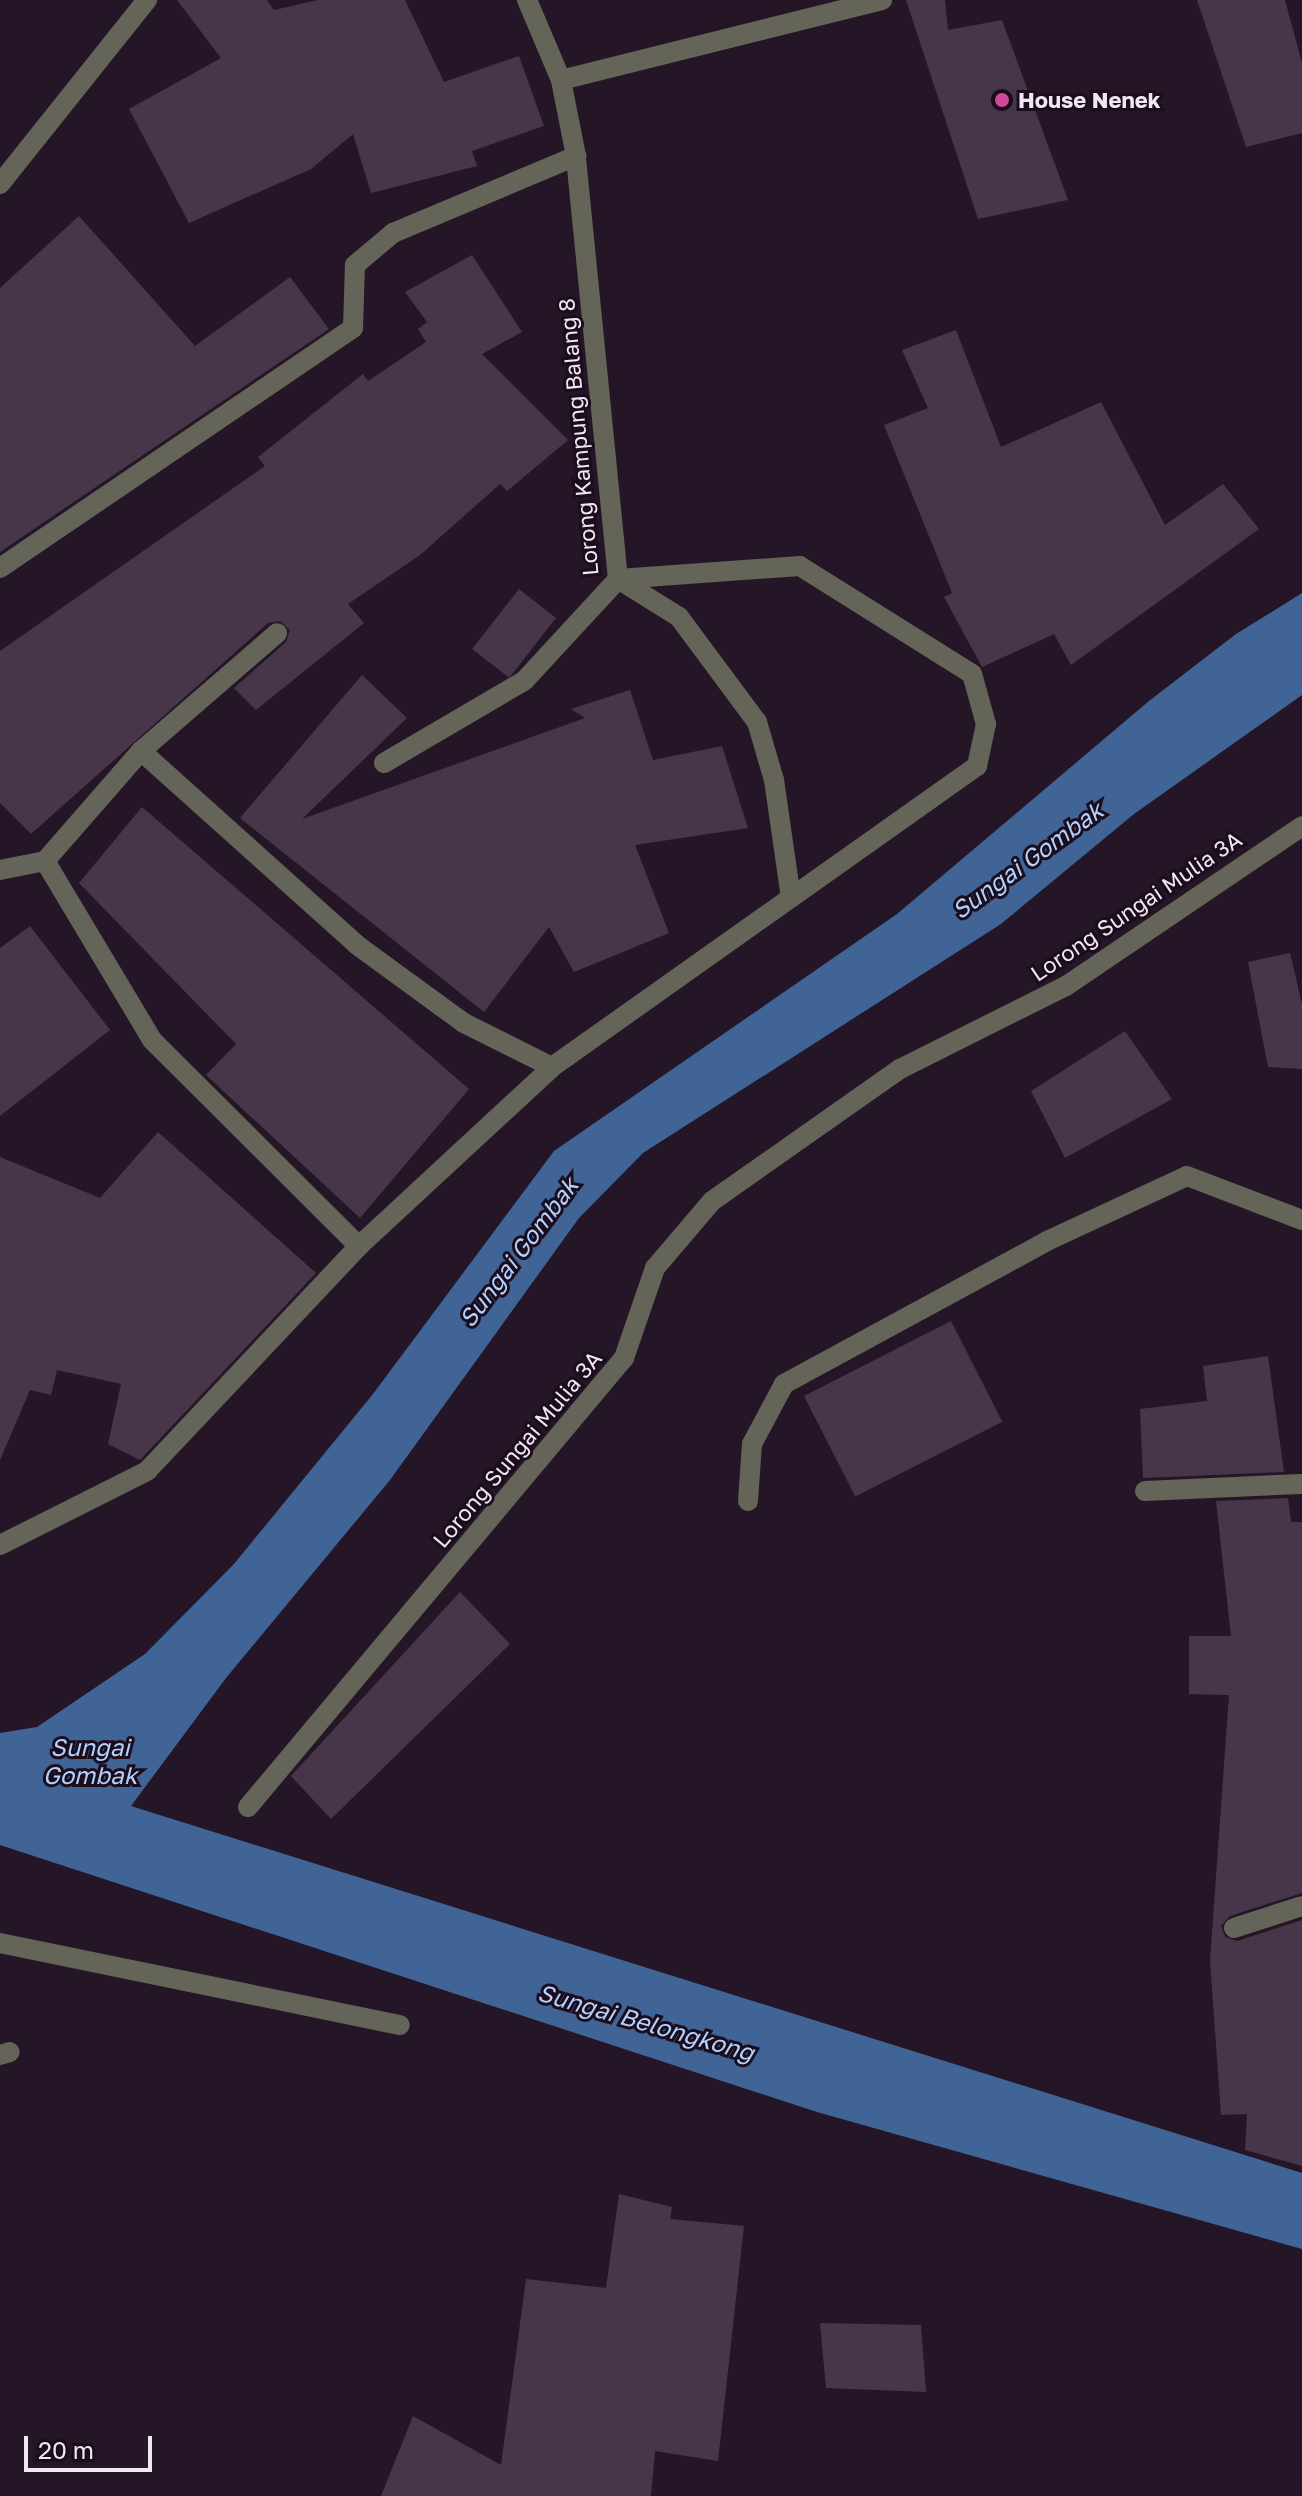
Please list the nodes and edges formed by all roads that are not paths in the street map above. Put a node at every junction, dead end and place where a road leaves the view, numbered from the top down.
1 (147, 0) edge
2 (527, 0) edge
3 (882, 0) edge
4 (561, 80) junction
5 (576, 156) junction
6 (0, 184) edge
7 (0, 568) edge
8 (618, 579) junction
9 (277, 633) dead end
10 (141, 751) junction
11 (384, 763) dead end
12 (1302, 826) edge
13 (45, 861) junction
14 (0, 870) edge
15 (791, 898) junction
16 (552, 1067) junction
17 (1302, 1220) edge
18 (359, 1246) junction
19 (1302, 1484) edge
20 (1145, 1491) dead end
21 (748, 1501) dead end
22 (0, 1545) edge
23 (248, 1807) dead end
24 (1302, 1906) edge
25 (1234, 1928) dead end
26 (0, 1943) edge
27 (400, 2025) dead end

1 - 6 street
2 - 4 street, Lorong Kampung Balang 8
3 - 4 street
4 - 5 street, Lorong Kampung Balang 8
5 - 7 street
5 - 8 street, Lorong Kampung Balang 8
8 - 11 street, Lorong Kampung Balang 8
8 - 15 street
8 - 15 street
9 - 10 street
10 - 13 street
10 - 16 street
12 - 23 street, Lorong Sungai Mulia 3A
13 - 14 street
13 - 18 street
15 - 16 street
16 - 18 street
17 - 21 street
18 - 22 street
19 - 20 street
24 - 25 street
26 - 27 street

